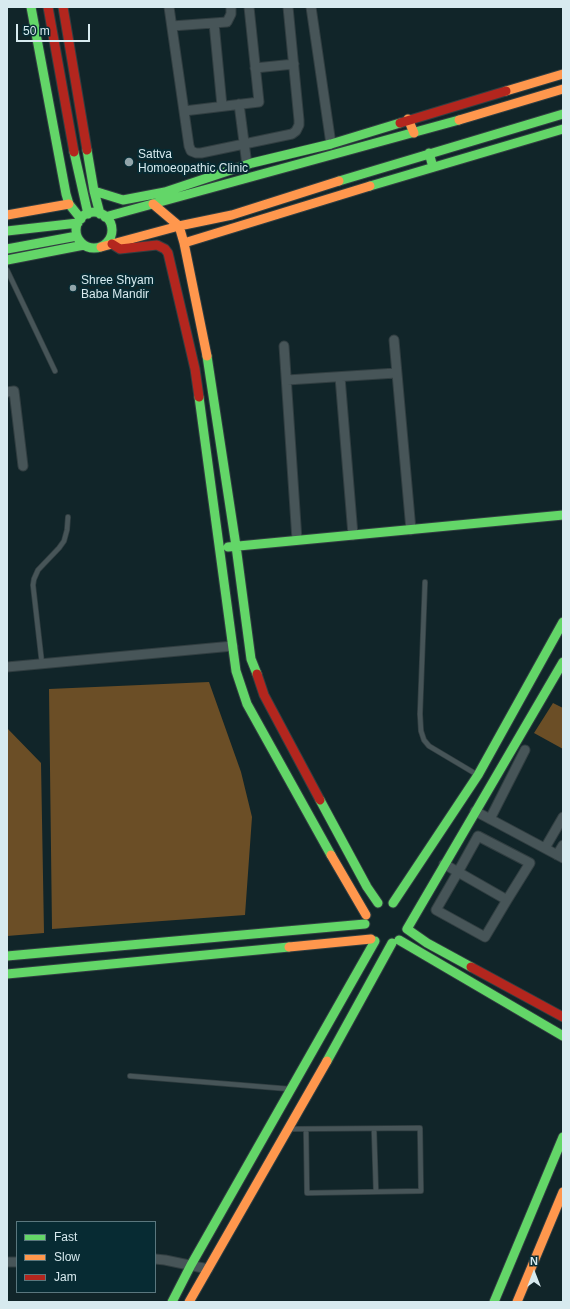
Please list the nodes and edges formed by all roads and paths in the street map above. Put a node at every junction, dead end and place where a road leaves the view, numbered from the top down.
1 (31, 7) edge
2 (48, 7) edge
3 (63, 7) edge
4 (170, 7) edge
5 (231, 7) edge
6 (249, 7) edge
7 (288, 7) edge
8 (311, 7) edge
9 (214, 23) junction
10 (172, 26) junction
11 (294, 64) junction
12 (256, 68) junction
13 (563, 74) edge
14 (563, 89) edge
15 (239, 104) junction
16 (222, 106) junction
17 (184, 111) junction
18 (563, 114) edge
19 (408, 120) junction
20 (563, 129) edge
21 (414, 133) junction
22 (244, 144) junction
23 (331, 144) junction
24 (428, 153) junction
25 (247, 165) junction
26 (433, 167) junction
27 (94, 191) junction
28 (69, 204) junction
29 (153, 204) junction
30 (7, 215) edge
31 (103, 215) junction
32 (82, 219) junction
33 (179, 226) junction
34 (7, 231) edge
35 (77, 236) junction
36 (184, 242) junction
37 (112, 244) junction
38 (84, 245) junction
39 (101, 247) junction
40 (7, 249) edge
41 (7, 260) edge
42 (7, 270) edge
43 (9, 277) edge
44 (394, 340) dead end
45 (284, 346) dead end
46 (55, 371) dead end
47 (396, 373) junction
48 (340, 377) junction
49 (287, 380) junction
50 (7, 392) edge
51 (23, 466) dead end
52 (563, 515) edge
53 (68, 517) dead end
54 (411, 530) junction
55 (353, 535) junction
56 (298, 540) junction
57 (236, 546) junction
58 (220, 548) junction
59 (425, 582) dead end
60 (563, 622) edge
61 (233, 646) junction
62 (563, 662) edge
63 (42, 664) junction
64 (7, 667) edge
65 (525, 750) dead end
66 (478, 775) junction
67 (475, 811) junction
68 (563, 817) edge
69 (490, 819) junction
70 (563, 845) edge
71 (545, 848) junction
72 (560, 857) edge
73 (444, 864) junction
74 (458, 872) junction
75 (507, 900) junction
76 (378, 903) junction
77 (406, 916) dead end
78 (365, 919) junction
79 (407, 929) junction
80 (373, 940) junction
81 (396, 942) junction
82 (7, 956) edge
83 (7, 974) edge
84 (563, 1017) edge
85 (563, 1036) edge
86 (130, 1076) dead end
87 (292, 1089) junction
88 (289, 1129) junction
89 (306, 1129) junction
90 (374, 1129) junction
91 (563, 1137) edge
92 (376, 1192) junction
93 (563, 1192) edge
94 (156, 1259) edge
95 (191, 1266) junction
96 (208, 1269) junction
97 (172, 1302) edge
98 (189, 1302) edge
99 (494, 1302) edge
100 (517, 1302) edge

1 - 28 main road
2 - 32 main road
3 - 27 main road
4 - 10 street
5 - 9 street
6 - 12 street
7 - 11 street
8 - 23 street
9 - 10 street
9 - 16 street
10 - 17 street
11 - 12 street
11 - 22 street
12 - 15 street
13 - 19 main road
14 - 21 main road
15 - 16 street
15 - 22 street
16 - 17 street
17 - 22 street
18 - 24 main road
19 - 21 main road
19 - 23 main road
20 - 26 main road
21 - 29 main road
22 - 25 street
23 - 25 main road
24 - 26 main road
24 - 33 main road
25 - 27 main road
26 - 36 main road
27 - 31 main road
28 - 30 main road
28 - 32 main road
29 - 31 main road
29 - 33 main road
31 - 32 main road
31 - 39 main road
32 - 34 main road
32 - 35 main road
33 - 36 main road
33 - 37 main road
35 - 38 main road
35 - 40 main road
36 - 57 main road
37 - 39 main road
37 - 58 main road
38 - 39 main road
38 - 41 main road
42 - 43 lane
43 - 46 lane
44 - 47 street
45 - 49 street
47 - 48 street
47 - 54 street
48 - 49 street
48 - 55 street
49 - 56 street
50 - 51 street
52 - 54 main road
53 - 63 lane
54 - 55 main road
55 - 56 main road
56 - 57 main road
57 - 58 main road
57 - 76 main road
58 - 61 main road
59 - 66 lane
60 - 66 main road
61 - 63 street
61 - 78 main road
62 - 67 main road
63 - 64 street
65 - 69 street
66 - 76 main road
67 - 69 street
67 - 73 main road
68 - 71 street
69 - 71 street
70 - 72 street
71 - 72 street
73 - 74 street
73 - 79 main road
74 - 75 street
74 - 75 street
74 - 75 street
76 - 78 main road
77 - 79 main road
78 - 80 main road
78 - 82 main road
79 - 81 main road
79 - 84 main road
80 - 81 main road
80 - 83 main road
80 - 87 main road
81 - 85 main road
81 - 88 main road
86 - 87 lane
87 - 95 main road
88 - 89 lane
88 - 96 main road
89 - 90 lane
89 - 92 lane
90 - 92 lane
90 - 92 lane
91 - 99 main road
93 - 100 main road
94 - 95 street
95 - 96 street
95 - 97 main road
96 - 98 main road

